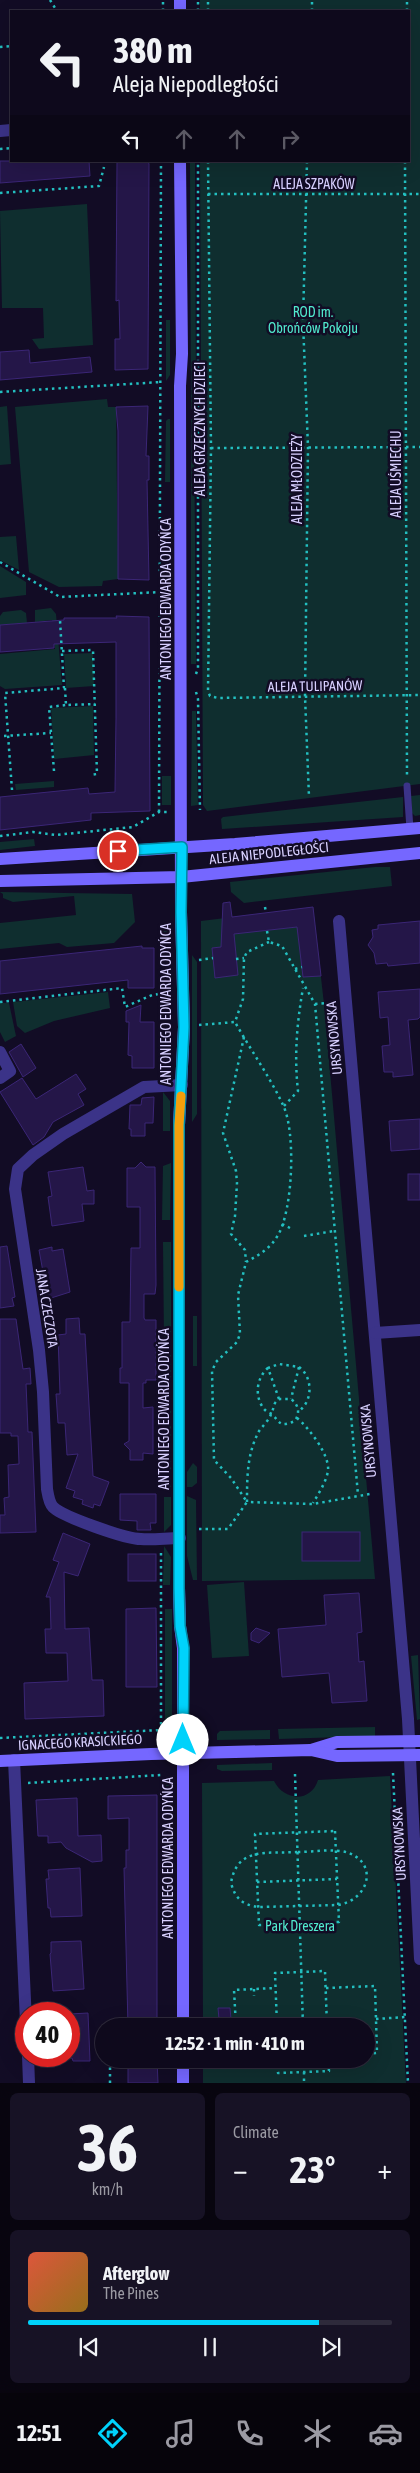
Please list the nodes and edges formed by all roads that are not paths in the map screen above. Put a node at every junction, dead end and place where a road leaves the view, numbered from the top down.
1 (180, 162) edge
2 (407, 786) road end
3 (415, 829) edge
4 (182, 847) junction
5 (420, 853) edge
6 (0, 859) edge
7 (181, 878) junction
8 (0, 881) edge
9 (339, 922) dead end
10 (0, 1052) edge
11 (0, 1078) edge
12 (182, 1085) junction
13 (420, 1330) edge
14 (375, 1333) junction
15 (180, 1538) junction
16 (414, 1741) edge
17 (311, 1750) junction
18 (184, 1753) junction
19 (415, 1755) edge
20 (14, 1760) junction
21 (0, 1761) edge
22 (420, 1959) edge
23 (25, 2002) edge
24 (183, 2018) edge
25 (28, 2067) edge
26 (183, 2068) edge
27 (29, 2083) edge
28 (183, 2083) edge

1 - 4 street, ANTONIEGO EDWARDA ODYŃCA
2 - 3 lane
3 - 4 street, ALEJA NIEPODLEGŁOŚCI
4 - 6 street, ALEJA NIEPODLEGŁOŚCI
4 - 7 street, ANTONIEGO EDWARDA ODYŃCA
5 - 7 street, ALEJA NIEPODLEGŁOŚCI
7 - 8 street, ALEJA NIEPODLEGŁOŚCI
7 - 12 street, ANTONIEGO EDWARDA ODYŃCA
9 - 14 street, URSYNOWSKA
10 - 11 street
12 - 15 street, ANTONIEGO EDWARDA ODYŃCA
12 - 15 street, JANA CZECZOTA
13 - 14 street
14 - 16 street, URSYNOWSKA
15 - 18 street, ANTONIEGO EDWARDA ODYŃCA
16 - 17 street, IGNACEGO KRASICKIEGO
16 - 19 street, URSYNOWSKA
17 - 18 street, IGNACEGO KRASICKIEGO
17 - 19 street, IGNACEGO KRASICKIEGO
18 - 20 street, IGNACEGO KRASICKIEGO
18 - 24 street, ANTONIEGO EDWARDA ODYŃCA
19 - 22 street, URSYNOWSKA
20 - 21 street, IGNACEGO KRASICKIEGO
20 - 23 street
25 - 27 street
26 - 28 street

